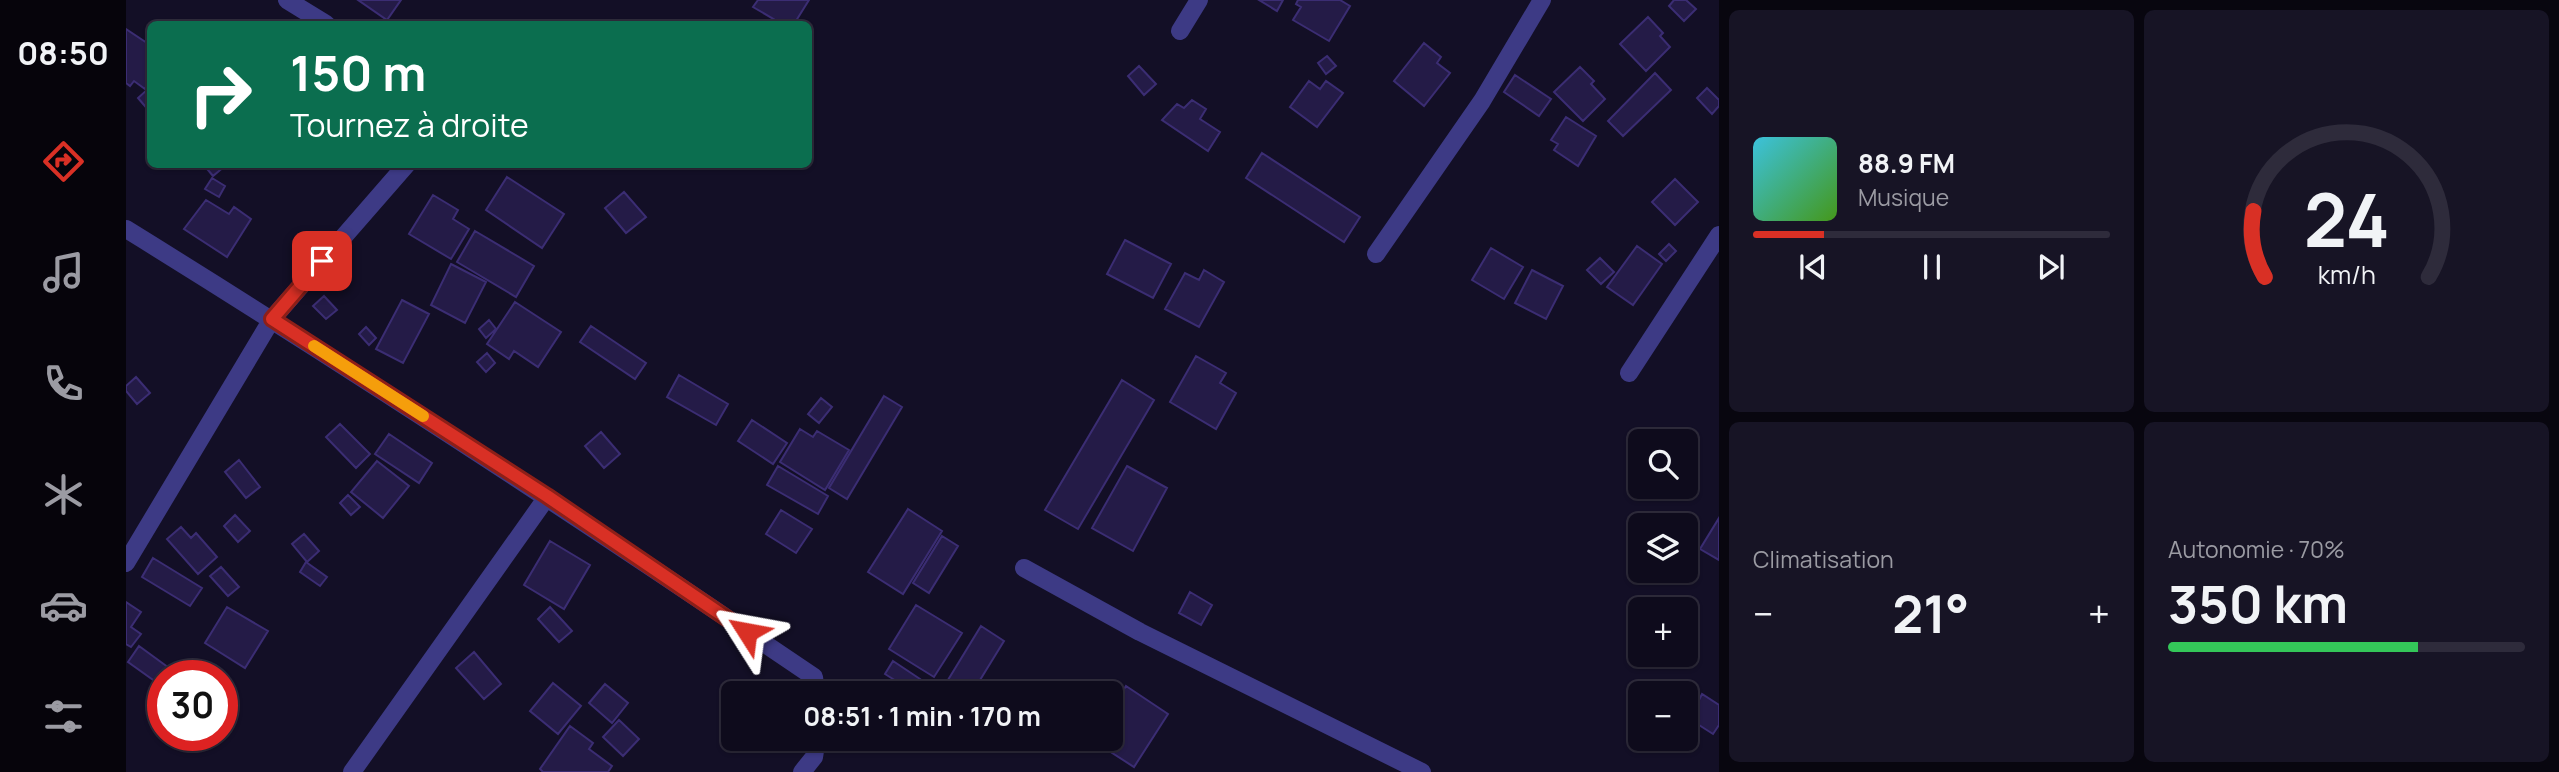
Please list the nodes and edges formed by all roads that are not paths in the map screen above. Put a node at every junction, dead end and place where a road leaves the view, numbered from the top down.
1 (287, 0) edge
2 (1199, 0) edge
3 (1542, 0) edge
4 (321, 21) edge
5 (1180, 31) dead end
6 (404, 168) edge
7 (126, 229) edge
8 (1719, 235) edge
9 (1376, 254) dead end
10 (272, 319) junction
11 (1629, 373) dead end
12 (547, 496) junction
13 (126, 562) edge
14 (1024, 568) dead end
15 (814, 681) edge
16 (815, 751) edge
17 (352, 772) edge
18 (803, 772) edge
19 (1422, 772) edge

1 - 4 street
2 - 5 street
3 - 9 street
6 - 10 street
7 - 10 street
8 - 11 street
10 - 12 street
10 - 13 street
12 - 15 street
12 - 17 street
14 - 19 street
16 - 18 street

